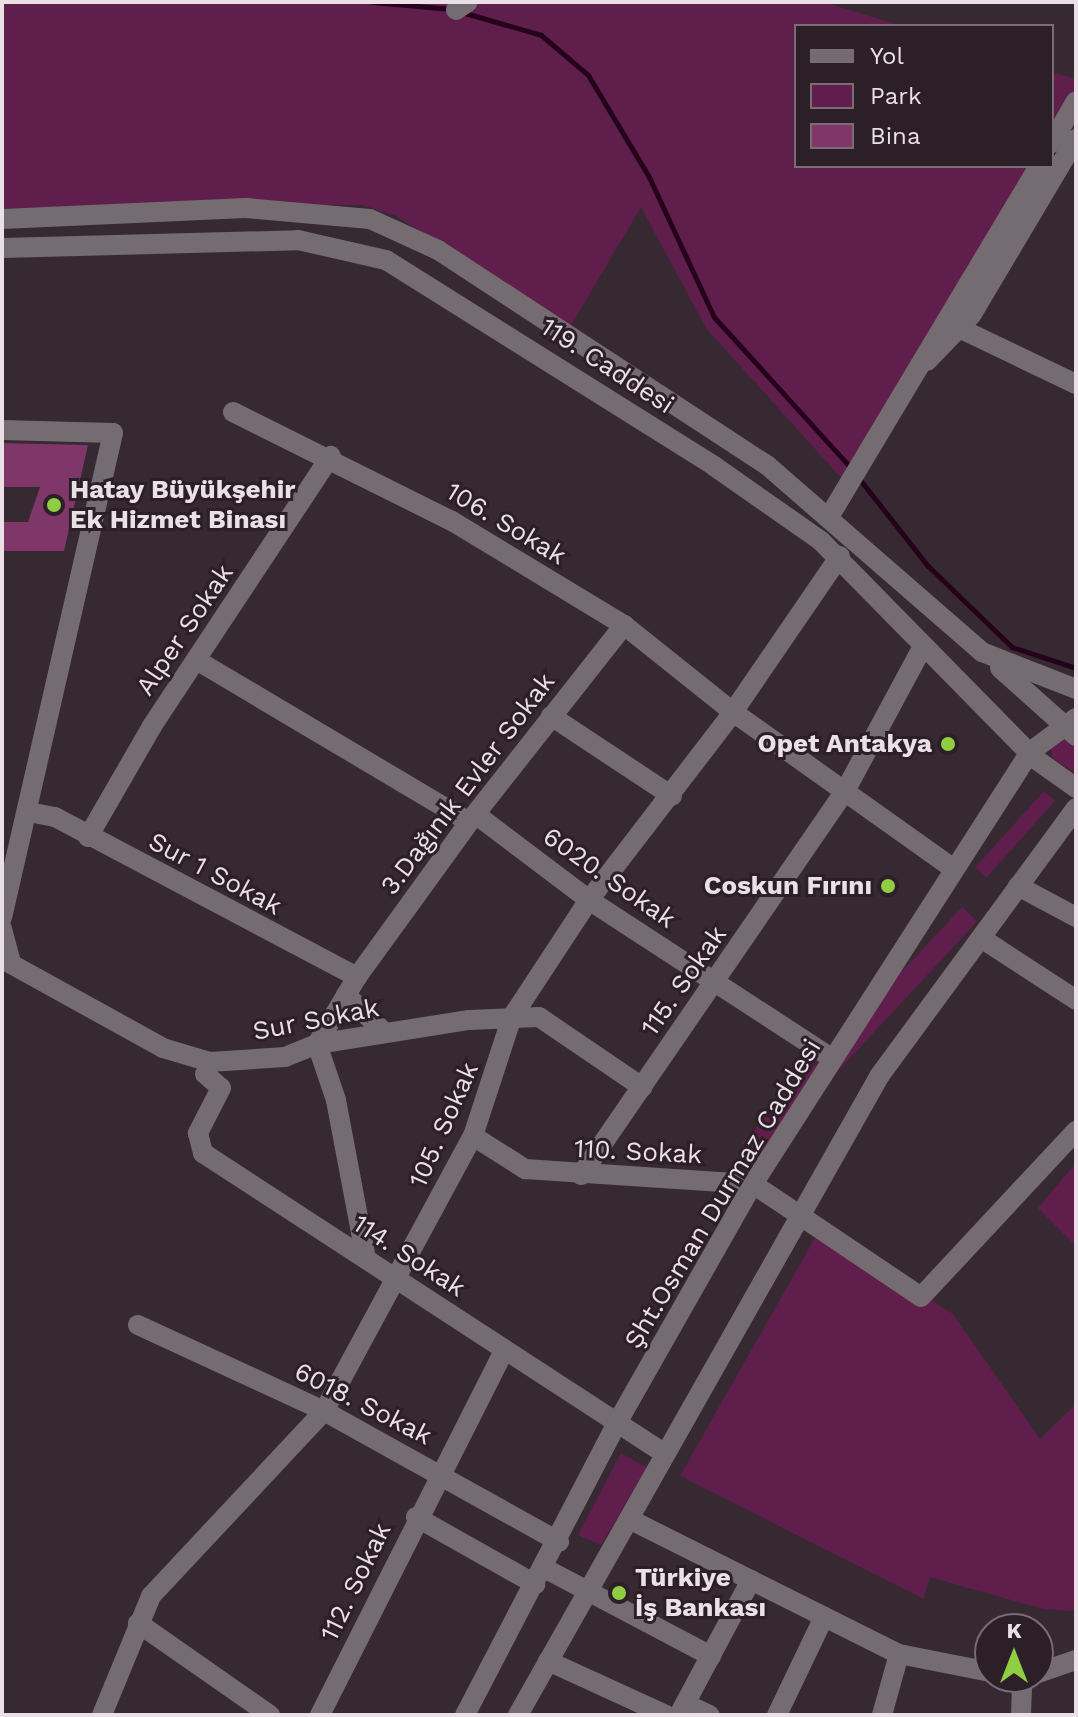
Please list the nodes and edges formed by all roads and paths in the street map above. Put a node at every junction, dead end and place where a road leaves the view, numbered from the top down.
1 (1076, 101) edge
2 (1076, 139) edge
3 (1054, 140) edge
4 (1038, 168) edge
5 (2, 219) edge
6 (2, 248) edge
7 (959, 328) junction
8 (911, 378) junction
9 (1076, 384) edge
10 (233, 412) dead end
11 (2, 430) edge
12 (331, 456) junction
13 (829, 517) junction
14 (840, 556) junction
15 (624, 625) junction
16 (922, 648) junction
17 (982, 652) junction
18 (198, 661) junction
19 (1076, 689) edge
20 (733, 712) junction
21 (551, 716) junction
22 (1072, 726) edge
23 (1030, 752) junction
24 (1076, 788) edge
25 (844, 793) junction
26 (672, 796) junction
27 (1076, 808) edge
28 (29, 812) junction
29 (474, 819) junction
30 (88, 837) junction
31 (954, 869) junction
32 (5, 878) edge
33 (1018, 886) junction
34 (589, 900) junction
35 (2, 917) edge
36 (1076, 917) edge
37 (2, 929) edge
38 (981, 938) junction
39 (6, 961) edge
40 (357, 977) junction
41 (715, 981) junction
42 (346, 995) junction
43 (1076, 1000) edge
44 (512, 1017) junction
45 (385, 1033) junction
46 (317, 1044) junction
47 (833, 1059) junction
48 (205, 1074) dead end
49 (642, 1087) junction
50 (1076, 1131) edge
51 (473, 1136) junction
52 (581, 1175) junction
53 (753, 1184) junction
54 (802, 1214) junction
55 (366, 1259) junction
56 (397, 1278) junction
57 (138, 1325) dead end
58 (504, 1350) junction
59 (324, 1411) junction
60 (617, 1423) junction
61 (665, 1454) junction
62 (438, 1472) junction
63 (416, 1517) junction
64 (629, 1519) junction
65 (559, 1542) junction
66 (539, 1576) junction
67 (751, 1580) junction
68 (587, 1592) junction
69 (824, 1617) junction
70 (138, 1623) junction
71 (899, 1654) junction
72 (711, 1656) junction
73 (1076, 1660) edge
74 (548, 1661) junction
75 (1054, 1667) edge
76 (974, 1669) edge
77 (1024, 1693) edge
78 (682, 1709) edge
79 (102, 1715) edge
80 (270, 1715) edge
81 (320, 1715) edge
82 (465, 1715) edge
83 (518, 1715) edge
84 (666, 1715) edge
85 (710, 1715) edge
86 (777, 1715) edge
87 (882, 1715) edge
88 (1021, 1715) edge

1 - 3 street
2 - 7 street
4 - 8 street
5 - 13 street, 119. Caddesi
6 - 14 street, 119. Caddesi
7 - 8 street
7 - 9 street
8 - 13 street
10 - 12 street, 106. Sokak
11 - 28 street
12 - 15 street, 106. Sokak
12 - 18 street, Alper Sokak
13 - 17 street, 119. Caddesi
14 - 16 street, 119. Caddesi
14 - 20 street, 105. Sokak
15 - 20 street, 106. Sokak
15 - 21 street, 3.Dağınık Evler Sokak
16 - 23 street, 119. Caddesi
16 - 25 street, 115. Sokak
17 - 19 street, 119. Caddesi
17 - 22 street, 119. Caddesi
18 - 29 street, 6020. Sokak
18 - 30 street, Alper Sokak
20 - 25 street, 106. Sokak
20 - 26 street, 105. Sokak
21 - 26 street
21 - 29 street, 3.Dağınık Evler Sokak
22 - 23 street, Şht.Osman Durmaz Caddesi
23 - 24 street, 119. Caddesi
23 - 31 street, Şht.Osman Durmaz Caddesi
25 - 31 street, 106. Sokak
25 - 41 street, 115. Sokak
26 - 34 street, 105. Sokak
27 - 33 street
28 - 30 street, Sur 1 Sokak
28 - 32 street
29 - 34 street, 6020. Sokak
29 - 40 street, 3.Dağınık Evler Sokak
30 - 40 street, Sur 1 Sokak
31 - 47 street, Şht.Osman Durmaz Caddesi
32 - 35 street
33 - 36 street
33 - 38 street
34 - 41 street, 6020. Sokak
34 - 44 street, 105. Sokak
37 - 39 street
38 - 43 street
38 - 54 street
39 - 46 street, Sur Sokak
40 - 42 street
41 - 47 street, 6020. Sokak
41 - 49 street, 115. Sokak
42 - 45 street
42 - 46 street
44 - 45 street, Sur Sokak
44 - 49 street, Sur Sokak
44 - 51 street, 105. Sokak
45 - 46 street, Sur Sokak
46 - 55 street
47 - 53 street, Şht.Osman Durmaz Caddesi
48 - 55 street, 114. Sokak
49 - 52 street, 115. Sokak
50 - 54 street, 110. Sokak
51 - 52 street, 110. Sokak
51 - 56 street, 105. Sokak
52 - 53 street, 110. Sokak
53 - 54 street, 110. Sokak
53 - 60 street, Şht.Osman Durmaz Caddesi
54 - 61 street
55 - 56 street, 114. Sokak
56 - 58 street, 114. Sokak
56 - 59 street, 105. Sokak
57 - 59 street, 6018. Sokak
58 - 60 street, 114. Sokak
58 - 62 street, 112. Sokak
59 - 62 street, 6018. Sokak
59 - 70 street, 105. Sokak
60 - 61 street, 114. Sokak
60 - 65 street, Şht.Osman Durmaz Caddesi
61 - 64 street
62 - 63 street, 112. Sokak
62 - 65 street, 6018. Sokak
63 - 66 street
63 - 81 street, 112. Sokak
64 - 67 street
64 - 68 street
65 - 66 street, Şht.Osman Durmaz Caddesi
66 - 68 street
66 - 82 street, Şht.Osman Durmaz Caddesi
67 - 69 street
67 - 72 street
68 - 72 street
68 - 74 street
69 - 71 street
69 - 86 street
70 - 79 street, 105. Sokak
70 - 80 street
71 - 76 street
71 - 87 street
72 - 78 street
73 - 75 street
74 - 83 street
74 - 84 street
77 - 88 street
78 - 85 street

